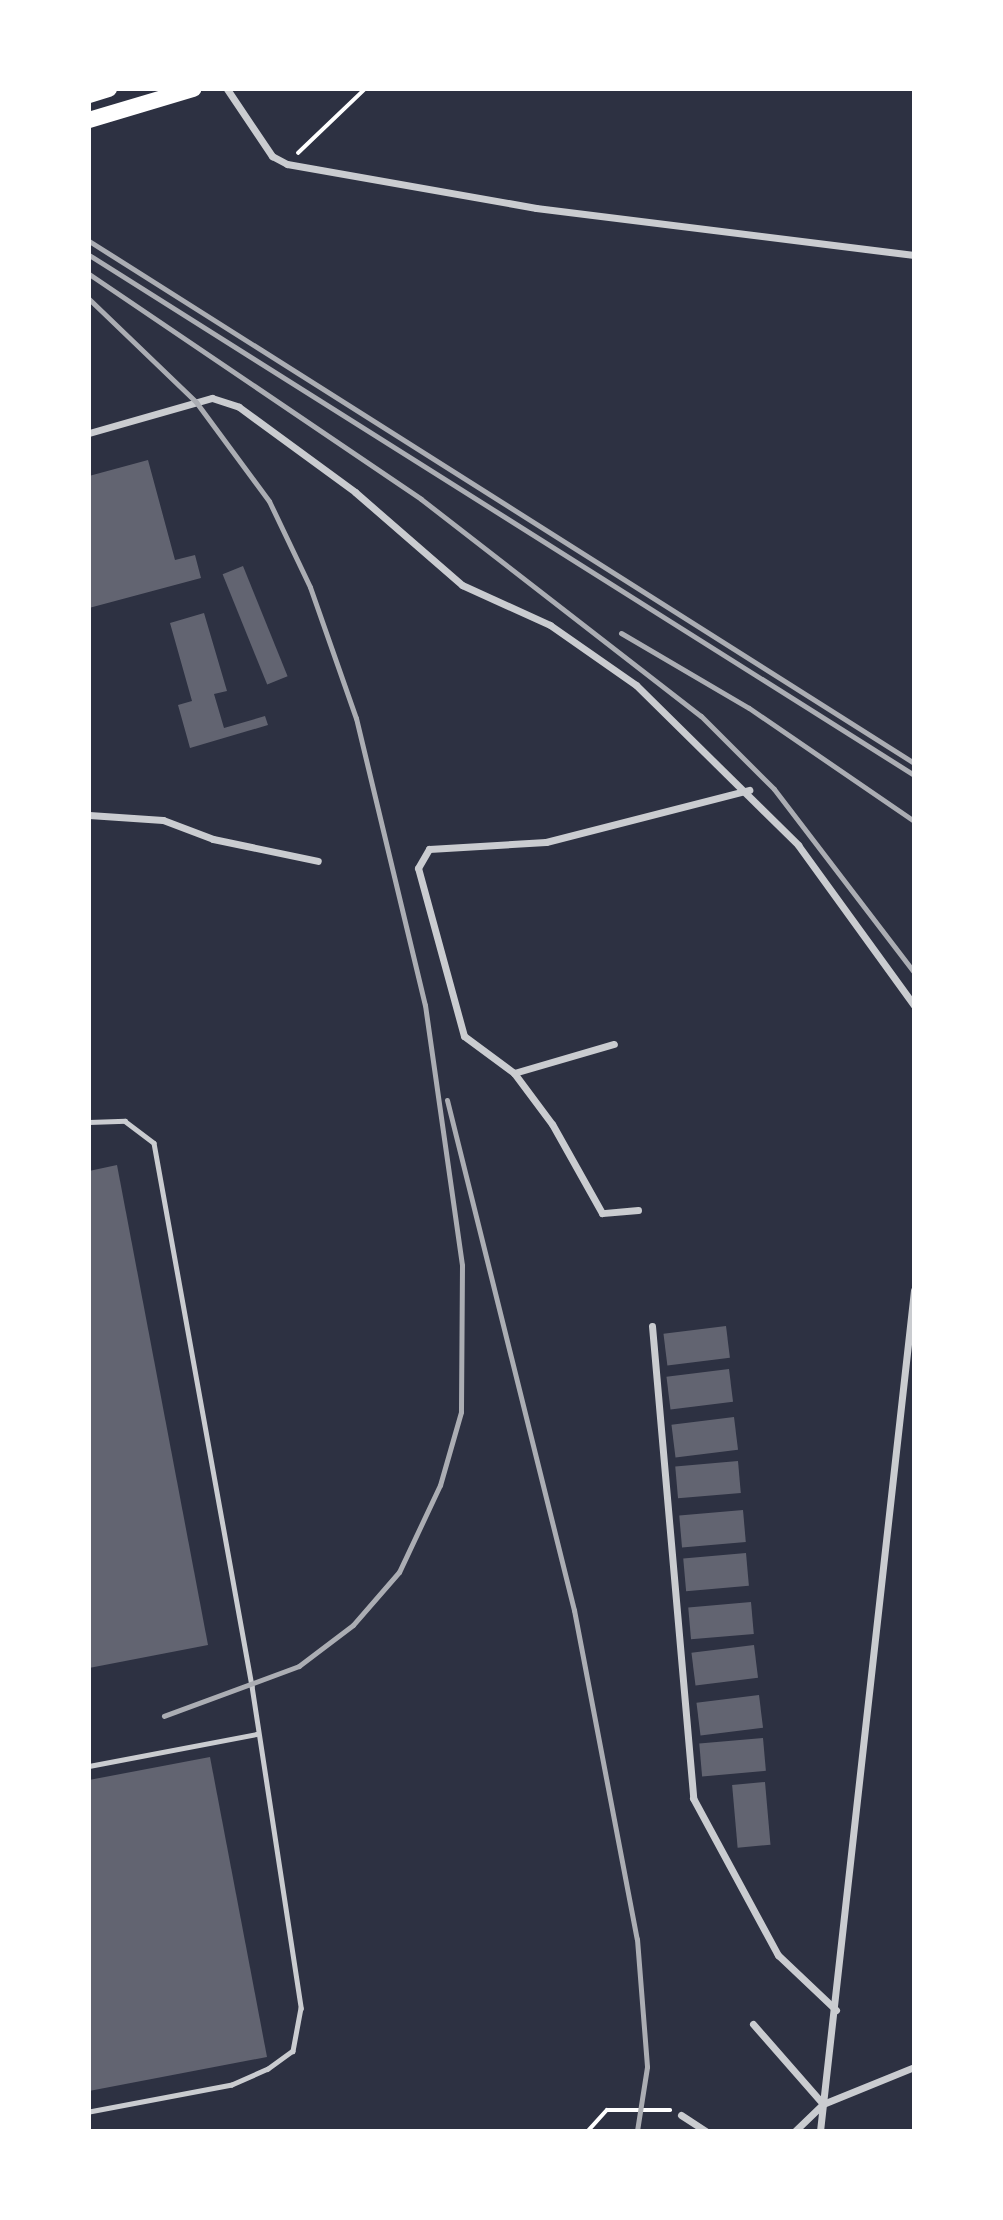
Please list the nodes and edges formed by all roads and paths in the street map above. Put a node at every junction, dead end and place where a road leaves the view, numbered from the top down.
1 (109, 89) edge
2 (193, 89) edge
3 (227, 89) edge
4 (365, 89) edge
5 (89, 95) edge
6 (89, 120) edge
7 (287, 164) junction
8 (914, 255) edge
9 (89, 433) edge
10 (749, 790) junction
11 (89, 815) edge
12 (318, 861) dead end
13 (914, 1005) edge
14 (614, 1044) dead end
15 (514, 1073) junction
16 (89, 1122) edge
17 (638, 1210) dead end
18 (914, 1290) edge
19 (652, 1326) dead end
20 (256, 1734) junction
21 (89, 1766) edge
22 (836, 2010) junction
23 (753, 2024) dead end
24 (914, 2067) edge
25 (823, 2104) junction
26 (89, 2112) edge
27 (681, 2115) joint
28 (588, 2131) edge
29 (706, 2131) edge
30 (795, 2131) edge
31 (820, 2131) edge

1 - 5 main road
2 - 6 main road
3 - 7 street
4 - 7 path
7 - 8 street
9 - 10 street
10 - 13 street
10 - 15 street
11 - 12 street
14 - 15 street
15 - 17 street
16 - 20 lane
18 - 22 street
19 - 22 street
20 - 21 lane
20 - 26 lane
22 - 25 street
23 - 25 street
24 - 25 street
25 - 30 street
25 - 31 street
27 - 28 path
27 - 29 street

